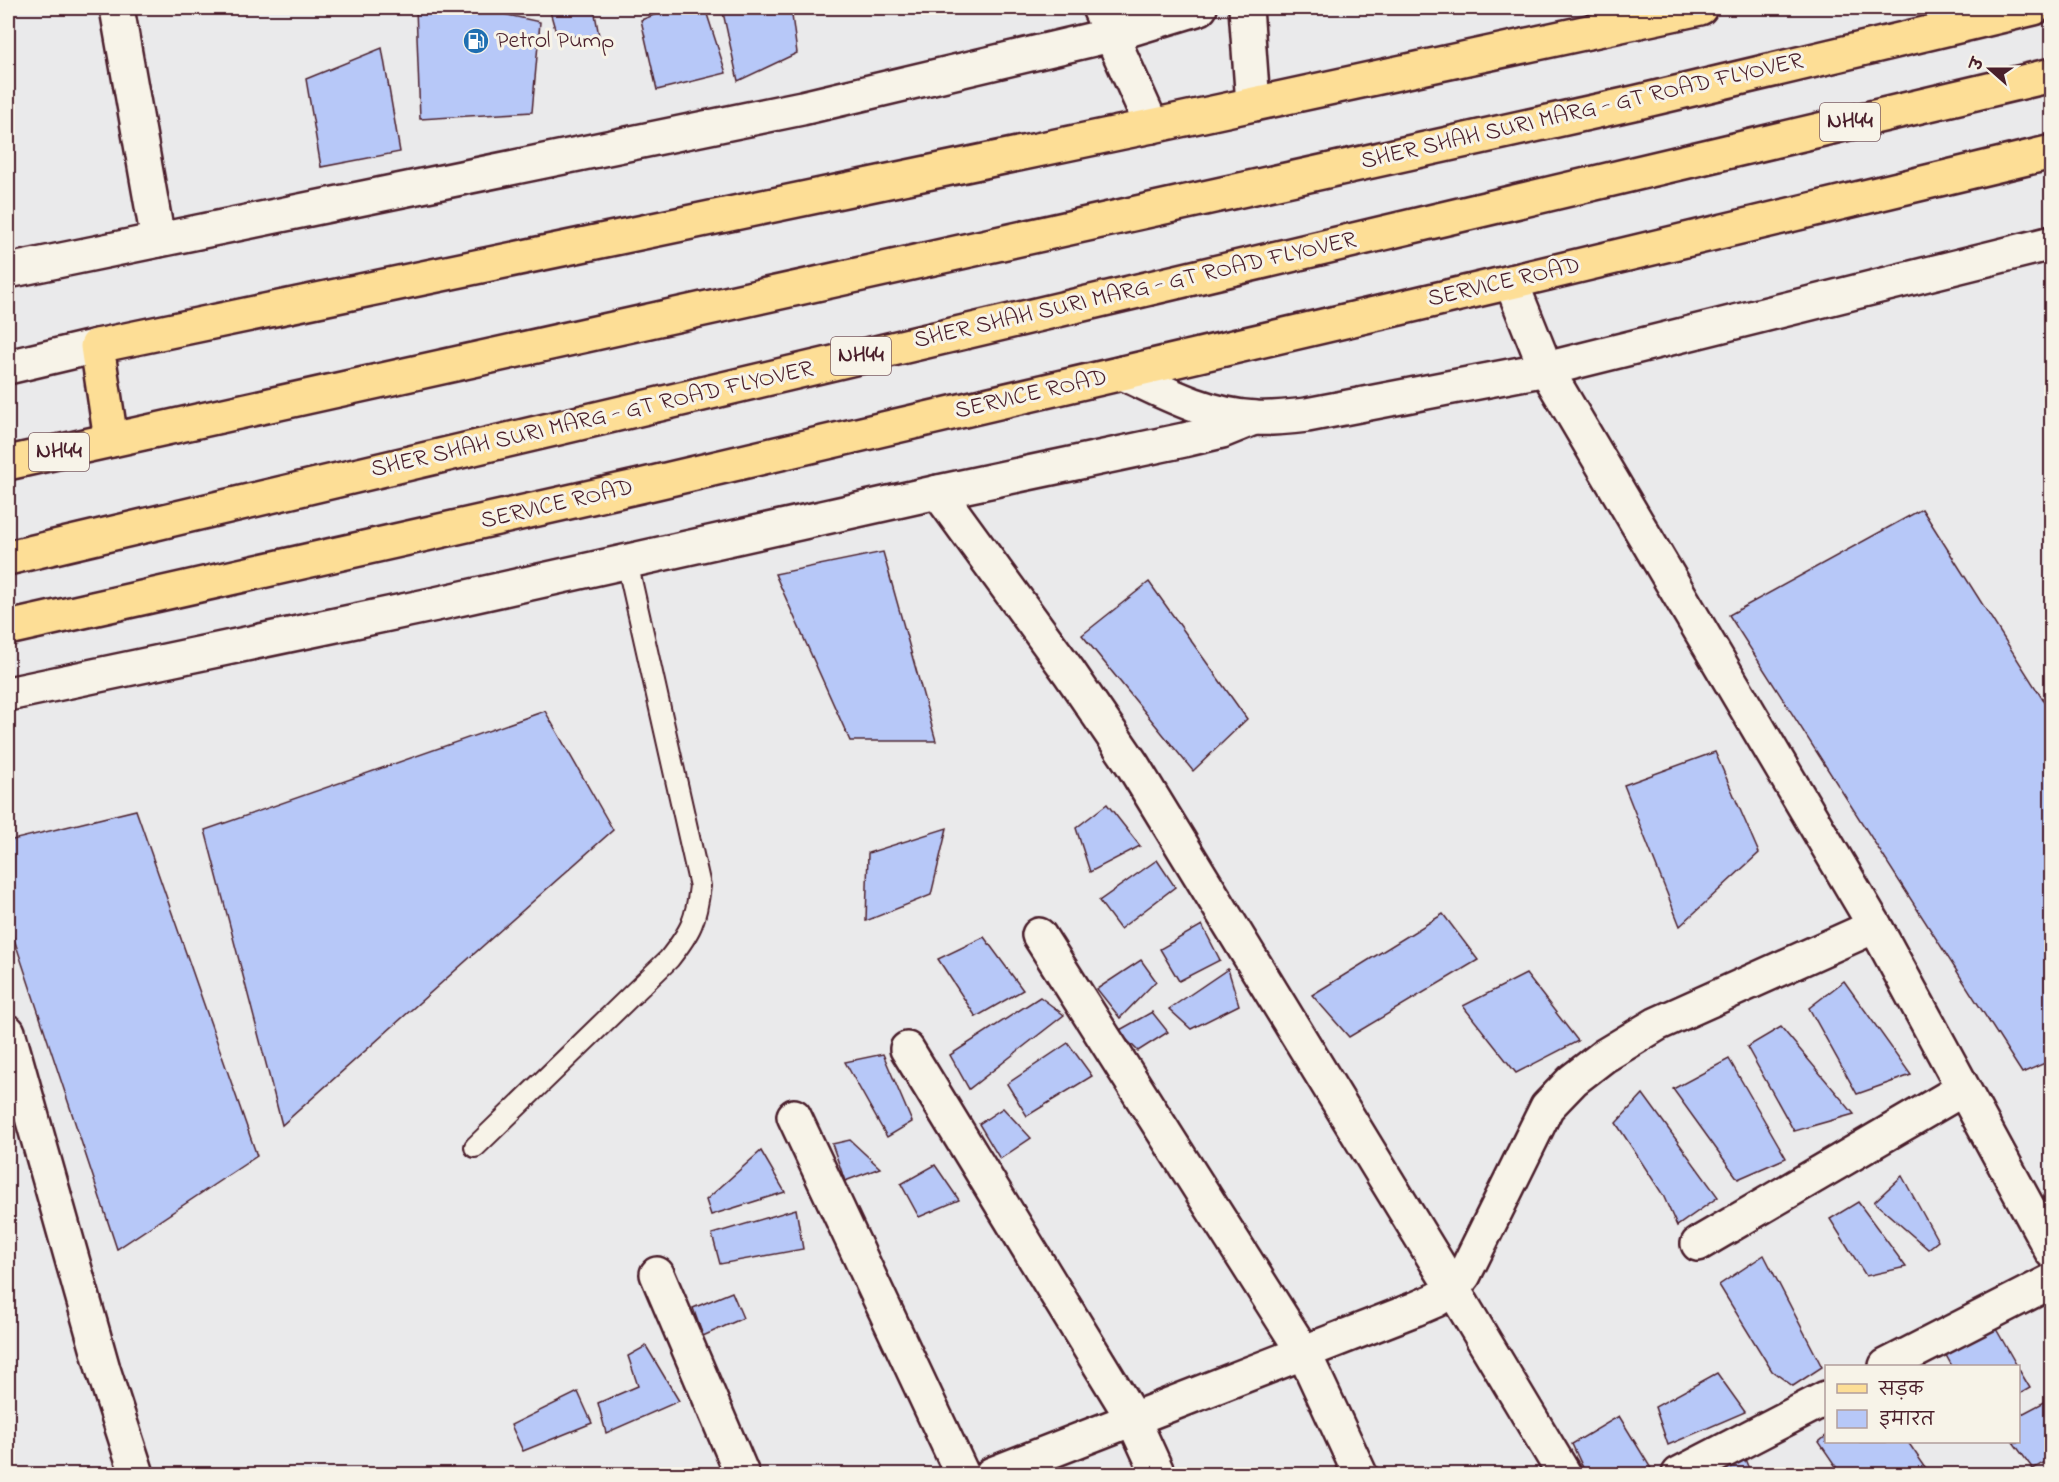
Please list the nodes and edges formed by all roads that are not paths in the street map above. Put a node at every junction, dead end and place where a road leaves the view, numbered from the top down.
1 (118, 8) edge
2 (1200, 8) edge
3 (1246, 8) edge
4 (1700, 8) edge
5 (2034, 8) edge
6 (1105, 21) edge
7 (2052, 75) edge
8 (1253, 104) junction
9 (1152, 126) junction
10 (2052, 152) edge
11 (158, 240) junction
12 (2052, 243) edge
13 (8, 271) edge
14 (1511, 282) junction
15 (97, 346) junction
16 (8, 367) edge
17 (1546, 369) junction
18 (1123, 373) junction
19 (1254, 418) junction
20 (111, 440) junction
21 (8, 464) edge
22 (938, 492) junction
23 (8, 558) edge
24 (627, 562) junction
25 (8, 628) edge
26 (8, 694) edge
27 (1875, 926) junction
28 (1039, 934) dead end
29 (8, 1032) edge
30 (907, 1049) dead end
31 (1963, 1089) junction
32 (794, 1116) dead end
33 (475, 1147) dead end
34 (1698, 1244) dead end
35 (2052, 1252) edge
36 (657, 1274) dead end
37 (2052, 1281) edge
38 (1453, 1289) junction
39 (1304, 1353) junction
40 (1888, 1365) edge
41 (1825, 1399) edge
42 (1133, 1419) junction
43 (1553, 1472) edge
44 (137, 1474) edge
45 (742, 1474) edge
46 (963, 1474) edge
47 (992, 1474) edge
48 (1158, 1474) edge
49 (1360, 1474) edge
50 (1679, 1474) edge

1 - 11 street
2 - 6 street
3 - 8 street
4 - 8 main road
5 - 20 main road, SHER SHAH SURI MARG - GT ROAD FLYOVER / NH44
6 - 9 street
6 - 11 street
7 - 23 main road, SHER SHAH SURI MARG - GT ROAD FLYOVER / NH44
8 - 9 main road
9 - 15 main road
10 - 14 main road, SERVICE ROAD
11 - 13 street
12 - 17 street
14 - 17 street
14 - 18 main road, SERVICE ROAD
15 - 16 street
15 - 20 main road
17 - 19 street
17 - 27 street
18 - 19 street
18 - 25 main road, SERVICE ROAD
19 - 22 street
20 - 21 main road, NH44
22 - 24 street
22 - 38 street
24 - 26 street
24 - 33 lane
27 - 31 street
27 - 38 street
28 - 39 street
29 - 44 street
30 - 42 street
31 - 34 street
31 - 35 street
32 - 46 street
36 - 45 street
37 - 40 street
38 - 39 street
38 - 43 street
39 - 42 street
39 - 49 street
41 - 50 street
42 - 47 street
42 - 48 street

